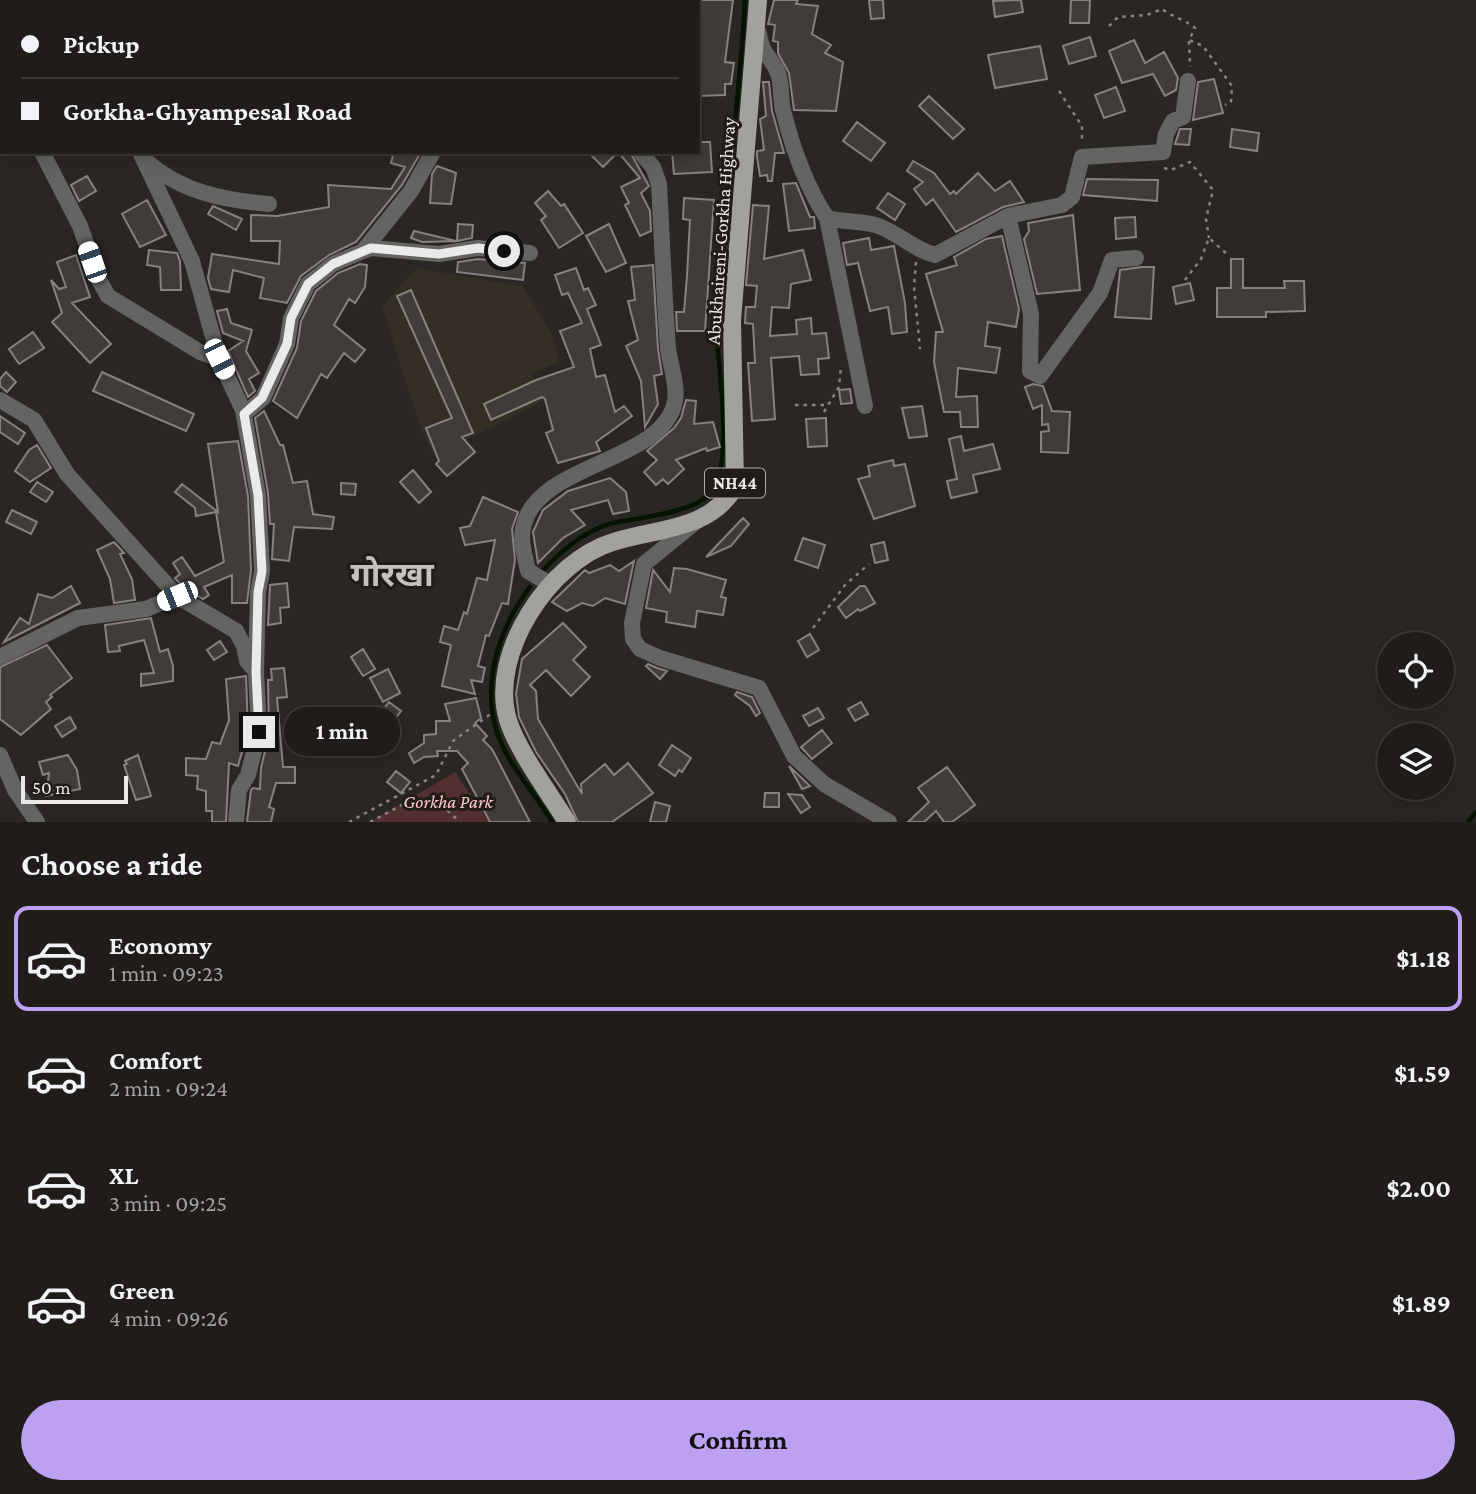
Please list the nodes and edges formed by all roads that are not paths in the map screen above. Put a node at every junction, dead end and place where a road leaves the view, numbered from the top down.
1 (758, 9) edge
2 (1188, 81) road end
3 (44, 154) edge
4 (432, 154) edge
5 (642, 154) edge
6 (141, 155) edge
7 (269, 204) dead end
8 (1008, 216) junction
9 (827, 218) junction
10 (363, 251) junction
11 (530, 253) dead end
12 (1136, 258) dead end
13 (219, 359) junction
14 (0, 400) edge
15 (865, 405) dead end
16 (244, 414) junction
17 (698, 520) junction
18 (550, 584) junction
19 (177, 596) junction
20 (0, 657) edge
21 (256, 672) junction
22 (0, 755) edge
23 (37, 822) edge
24 (236, 822) edge
25 (567, 822) edge
26 (889, 822) edge

1 - 9 street
1 - 17 main road, Abukhaireni-Gorkha Highway / NH44
2 - 8 street
3 - 13 street
4 - 10 street
5 - 18 street
6 - 7 street
6 - 13 street
8 - 9 street
8 - 12 street
9 - 15 street
10 - 11 street
10 - 16 street
13 - 16 street
14 - 19 street
16 - 21 street
17 - 18 main road, Abukhaireni-Gorkha Highway / NH44
17 - 26 street
18 - 25 main road, Abukhaireni-Gorkha Highway / NH44
19 - 20 street
19 - 21 street
21 - 24 street
22 - 23 street

